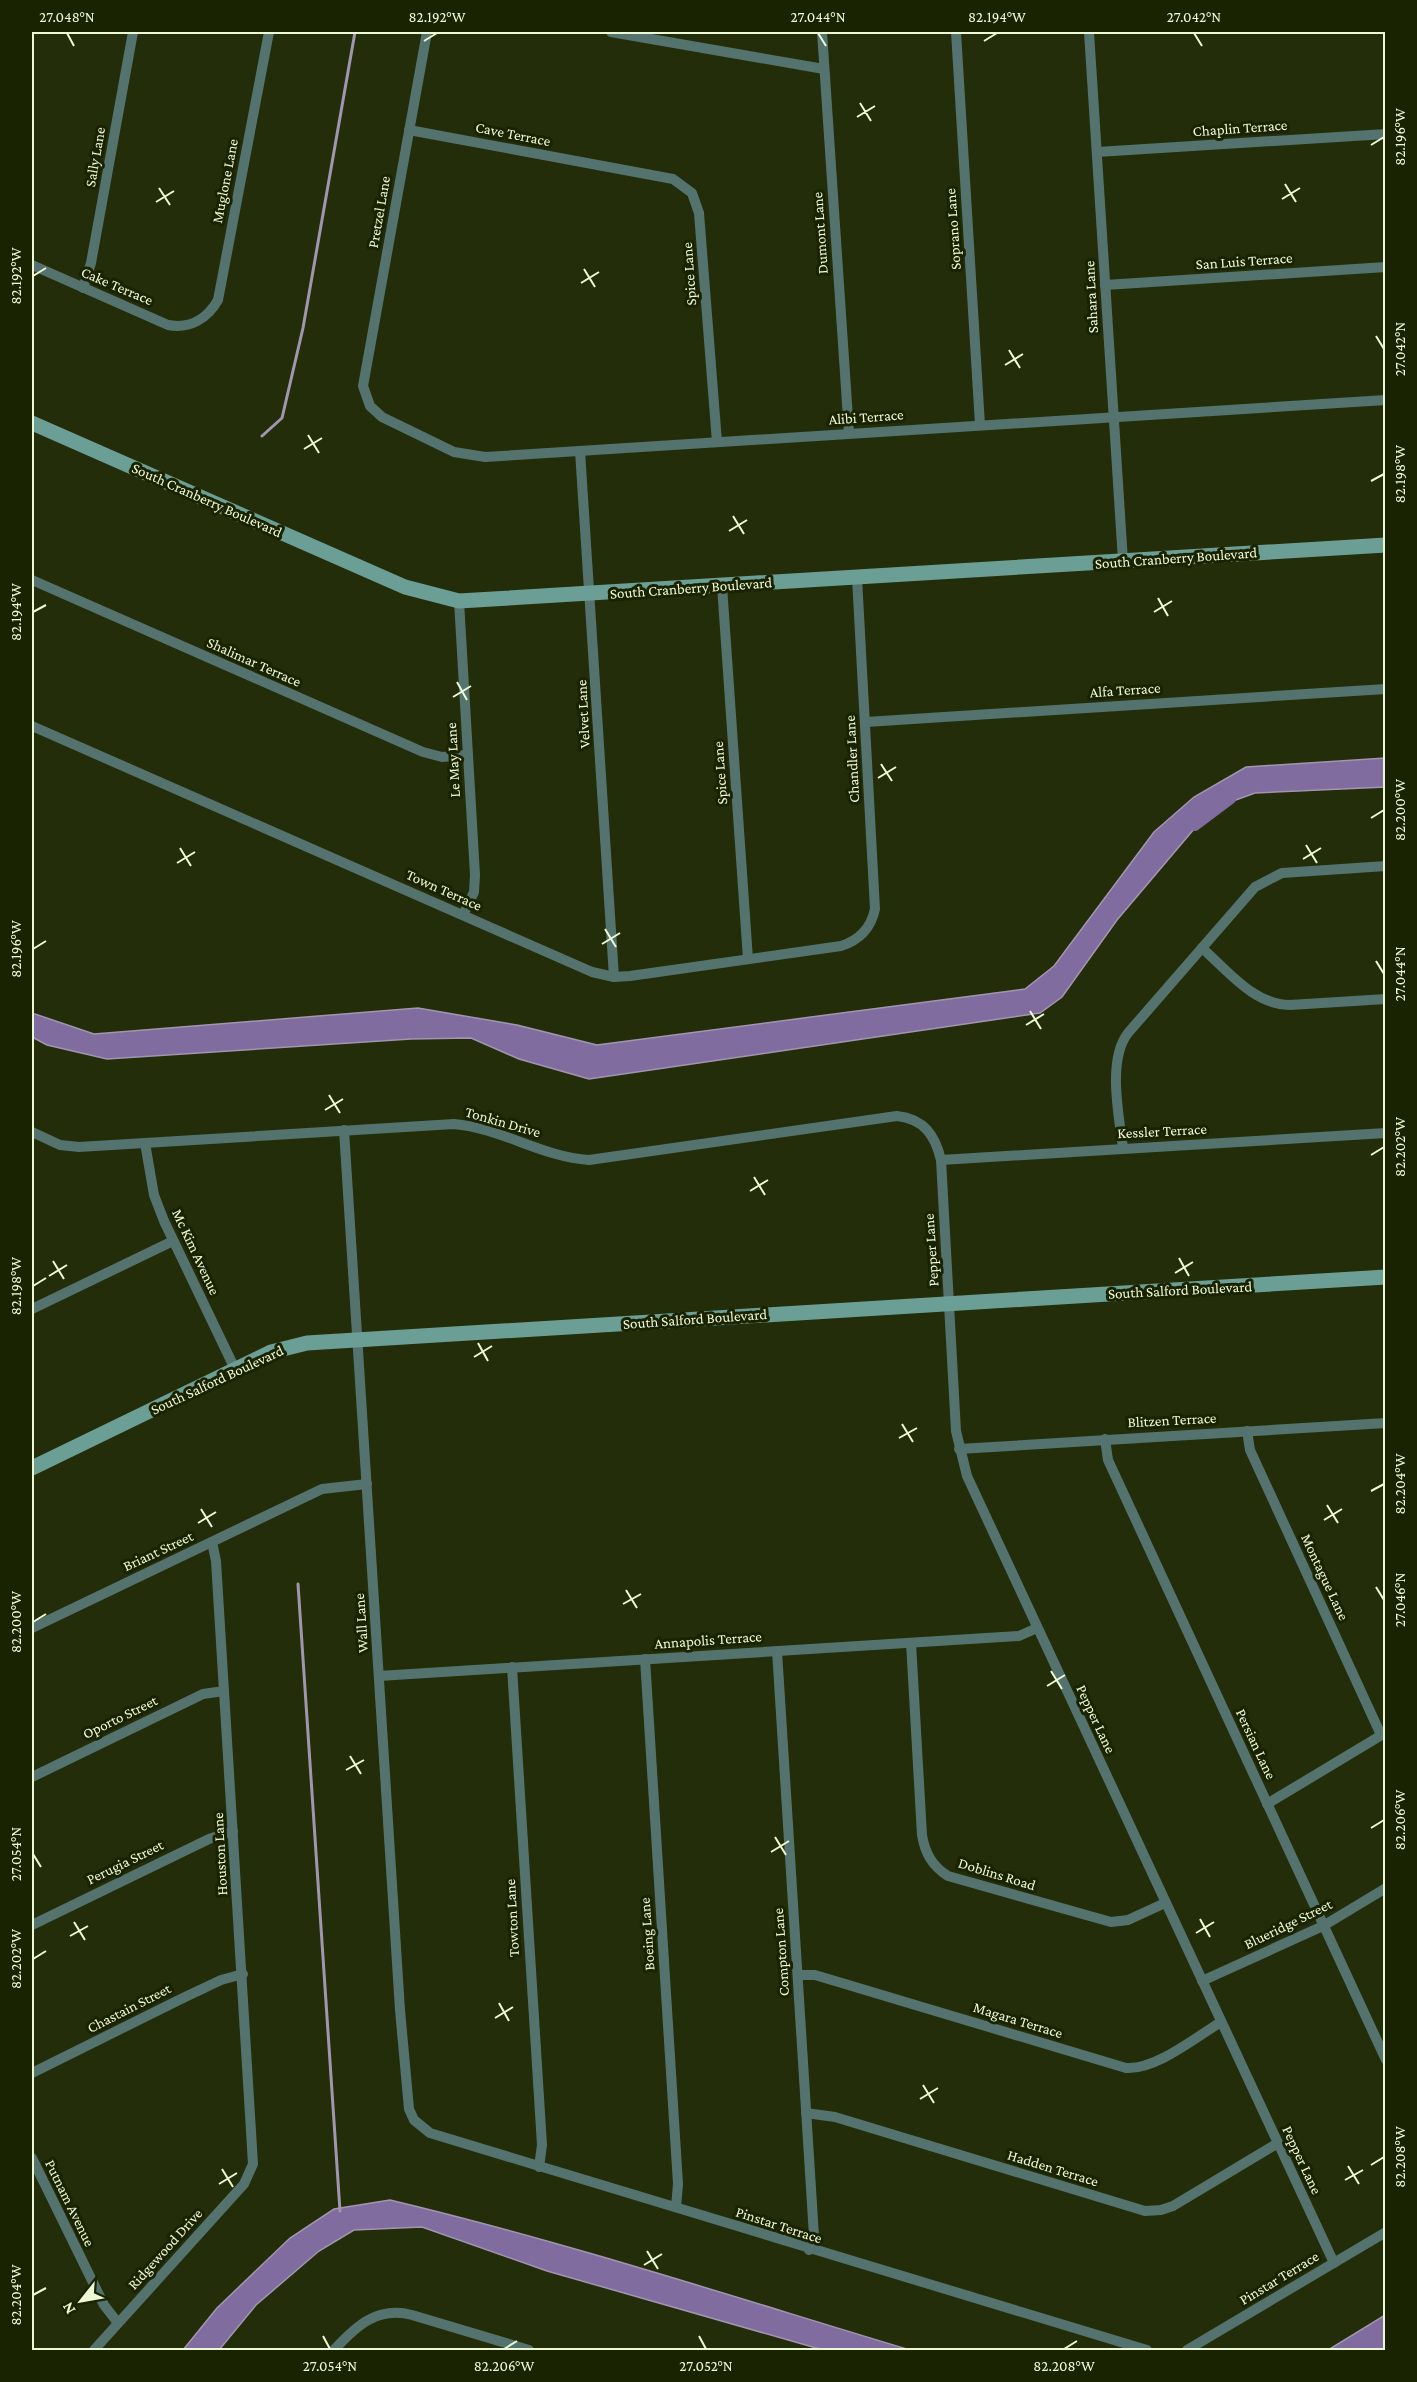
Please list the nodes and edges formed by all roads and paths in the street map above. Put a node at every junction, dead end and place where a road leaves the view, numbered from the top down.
1 (133, 32) edge
2 (269, 32) edge
3 (427, 32) edge
4 (611, 32) edge
5 (822, 32) edge
6 (956, 32) edge
7 (1089, 32) edge
8 (824, 69) junction
9 (409, 130) junction
10 (1386, 134) edge
11 (1097, 152) junction
12 (610, 168) joint
13 (32, 265) edge
14 (1386, 267) edge
15 (1105, 285) junction
16 (83, 288) junction
17 (192, 324) joint
18 (366, 399) joint
19 (1386, 400) edge
20 (1113, 417) junction
21 (32, 423) edge
22 (980, 425) junction
23 (849, 433) junction
24 (717, 442) junction
25 (580, 451) junction
26 (1386, 545) edge
27 (1123, 561) junction
28 (857, 578) junction
29 (32, 580) edge
30 (722, 586) junction
31 (591, 594) junction
32 (459, 602) junction
33 (1386, 689) edge
34 (866, 722) junction
35 (32, 726) edge
36 (467, 755) junction
37 (1386, 866) edge
38 (463, 915) junction
39 (862, 934) joint
40 (1202, 948) junction
41 (748, 959) junction
42 (614, 976) junction
43 (1386, 999) edge
44 (344, 1130) junction
45 (32, 1132) edge
46 (1386, 1133) edge
47 (145, 1143) junction
48 (1123, 1148) junction
49 (940, 1160) junction
50 (173, 1241) junction
51 (1386, 1277) edge
52 (949, 1303) junction
53 (32, 1309) edge
54 (359, 1341) junction
55 (235, 1369) junction
56 (1386, 1423) edge
57 (1247, 1431) junction
58 (1105, 1439) junction
59 (960, 1449) junction
60 (32, 1468) edge
61 (367, 1484) junction
62 (212, 1542) junction
63 (32, 1628) edge
64 (1037, 1628) junction
65 (911, 1643) junction
66 (777, 1651) junction
67 (645, 1659) junction
68 (512, 1667) junction
69 (379, 1676) junction
70 (224, 1691) junction
71 (1384, 1734) edge
72 (32, 1777) edge
73 (1267, 1804) junction
74 (233, 1831) junction
75 (1386, 1888) edge
76 (1165, 1903) junction
77 (32, 1925) edge
78 (1323, 1926) junction
79 (243, 1974) junction
80 (798, 1975) junction
81 (1202, 1981) junction
82 (1221, 2022) junction
83 (1386, 2060) edge
84 (32, 2073) edge
85 (806, 2112) junction
86 (411, 2114) joint
87 (1278, 2143) junction
88 (32, 2158) edge
89 (254, 2164) joint
90 (539, 2167) junction
91 (676, 2207) junction
92 (1386, 2232) edge
93 (809, 2250) junction
94 (1334, 2263) junction
95 (118, 2323) junction
96 (94, 2350) edge
97 (334, 2350) edge
98 (529, 2350) edge
99 (1146, 2350) edge
100 (1187, 2350) edge

1 - 16 street, Sally Lane
2 - 17 street, Muglone Lane
3 - 9 street, Pretzel Lane
4 - 8 street
5 - 8 street, Dumont Lane
6 - 22 street, Soprano Lane
7 - 11 street, Sahara Lane
8 - 23 street, Dumont Lane
9 - 12 street, Cave Terrace
9 - 18 street, Pretzel Lane
10 - 11 street, Chaplin Terrace
11 - 15 street, Sahara Lane
12 - 24 street, Spice Lane
13 - 16 street, Cake Terrace
14 - 15 street, San Luis Terrace
15 - 20 street, Sahara Lane
16 - 17 street, Cake Terrace
18 - 25 street, Alibi Terrace
19 - 20 street, Alibi Terrace
20 - 22 street, Alibi Terrace
20 - 27 street, Sahara Lane
21 - 32 street, South Cranberry Boulevard
22 - 23 street, Alibi Terrace
23 - 24 street, Alibi Terrace
24 - 25 street, Alibi Terrace
25 - 31 street, Velvet Lane
26 - 27 street, South Cranberry Boulevard
27 - 28 street, South Cranberry Boulevard
28 - 30 street, South Cranberry Boulevard
28 - 34 street, Chandler Lane
29 - 36 street, Shalimar Terrace
30 - 31 street, South Cranberry Boulevard
30 - 41 street, Spice Lane
31 - 32 street, South Cranberry Boulevard
31 - 42 street, Velvet Lane
32 - 36 street, Le May Lane
33 - 34 street, Alfa Terrace
34 - 39 street, Chandler Lane
35 - 38 street, Town Terrace
36 - 38 street, Le May Lane
37 - 40 street
38 - 42 street, Town Terrace
39 - 41 street, Town Terrace
40 - 43 street
40 - 48 street
41 - 42 street, Town Terrace
44 - 47 street, Tonkin Drive
44 - 49 street, Tonkin Drive
44 - 54 street, Wall Lane
45 - 47 street, Tonkin Drive
46 - 48 street, Kessler Terrace
47 - 50 street, Mc Kim Avenue
48 - 49 street, Kessler Terrace
49 - 52 street, Pepper Lane
50 - 53 street
50 - 55 street, Mc Kim Avenue
51 - 52 street, South Salford Boulevard
52 - 54 street, South Salford Boulevard
52 - 59 street, Pepper Lane
54 - 55 street, South Salford Boulevard
54 - 61 street, Wall Lane
55 - 60 street, South Salford Boulevard
56 - 57 street, Blitzen Terrace
57 - 58 street, Blitzen Terrace
57 - 71 street, Montague Lane
58 - 59 street, Blitzen Terrace
58 - 73 street, Persian Lane
59 - 64 street, Pepper Lane
61 - 62 street, Briant Street
61 - 69 street, Wall Lane
62 - 63 street, Briant Street
62 - 70 street, Houston Lane
64 - 65 street, Annapolis Terrace
64 - 76 street, Pepper Lane
65 - 66 street, Annapolis Terrace
65 - 76 street, Doblins Road
66 - 67 street, Annapolis Terrace
66 - 80 street, Compton Lane
67 - 68 street, Annapolis Terrace
67 - 91 street, Boeing Lane
68 - 69 street, Annapolis Terrace
68 - 90 street, Towton Lane
69 - 86 street, Wall Lane
70 - 72 street, Oporto Street
70 - 74 street, Houston Lane
71 - 73 street
73 - 78 street, Persian Lane
74 - 77 street, Perugia Street
74 - 79 street, Houston Lane
75 - 78 street, Blueridge Street
76 - 81 street, Pepper Lane
78 - 81 street, Blueridge Street
78 - 83 street, Persian Lane
79 - 84 street, Chastain Street
79 - 89 street, Houston Lane
80 - 82 street, Magara Terrace
80 - 85 street, Compton Lane
81 - 82 street, Pepper Lane
82 - 87 street, Pepper Lane
85 - 87 street, Hadden Terrace
85 - 93 street, Compton Lane
86 - 90 street, Pinstar Terrace
87 - 94 street, Pepper Lane
88 - 95 street, Putnam Avenue
89 - 95 street, Ridgewood Drive
90 - 91 street, Pinstar Terrace
91 - 93 street, Pinstar Terrace
92 - 94 street, Pinstar Terrace
93 - 99 street, Pinstar Terrace
94 - 100 street, Pinstar Terrace
95 - 96 street, Ridgewood Drive
97 - 98 street

